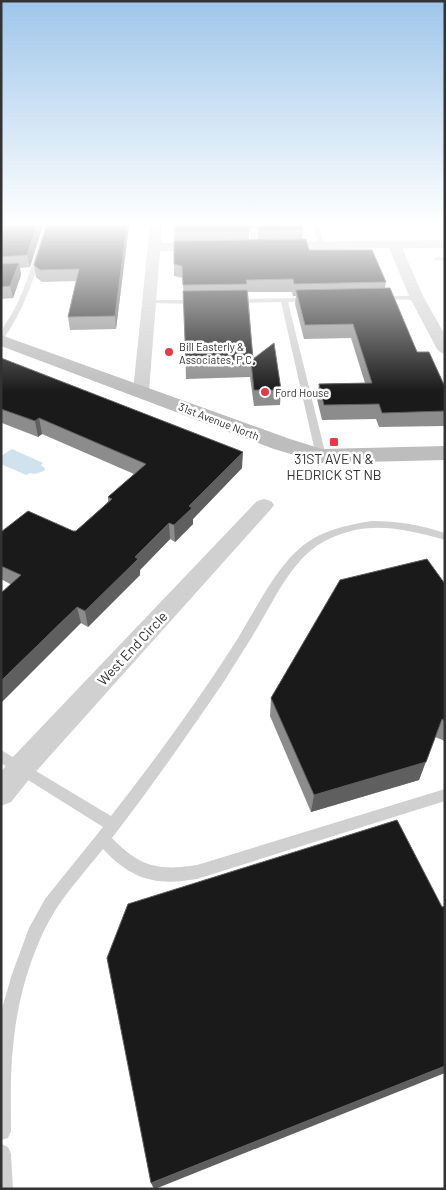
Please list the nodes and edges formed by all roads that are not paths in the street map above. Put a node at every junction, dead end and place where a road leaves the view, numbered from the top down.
1 (25, 281) edge
2 (151, 281) edge
3 (409, 281) edge
4 (375, 298) edge
5 (417, 298) junction
6 (320, 300) edge
7 (225, 301) edge
8 (284, 301) junction
9 (149, 302) junction
10 (205, 302) edge
11 (1, 338) edge
12 (445, 350) edge
13 (141, 391) junction
14 (445, 453) edge
15 (321, 456) junction
16 (264, 505) dead end
17 (445, 537) edge
18 (11, 762) edge
19 (1, 793) edge
20 (445, 795) edge
21 (113, 825) junction
22 (103, 838) junction
23 (1, 1131) edge
24 (1, 1154) edge
25 (3, 1189) edge

1 - 11 lane
2 - 9 street
3 - 5 street
4 - 5 lane
5 - 12 street
6 - 8 lane
7 - 8 lane
8 - 15 lane
9 - 10 lane
9 - 13 street
11 - 13 main road, 31st Avenue North
13 - 15 main road, 31st Avenue North
14 - 15 main road, 31st Avenue North
16 - 18 street, West End Circle
17 - 21 lane
18 - 19 street, West End Circle
18 - 21 lane
20 - 22 lane
21 - 22 lane
22 - 23 lane
24 - 25 lane

